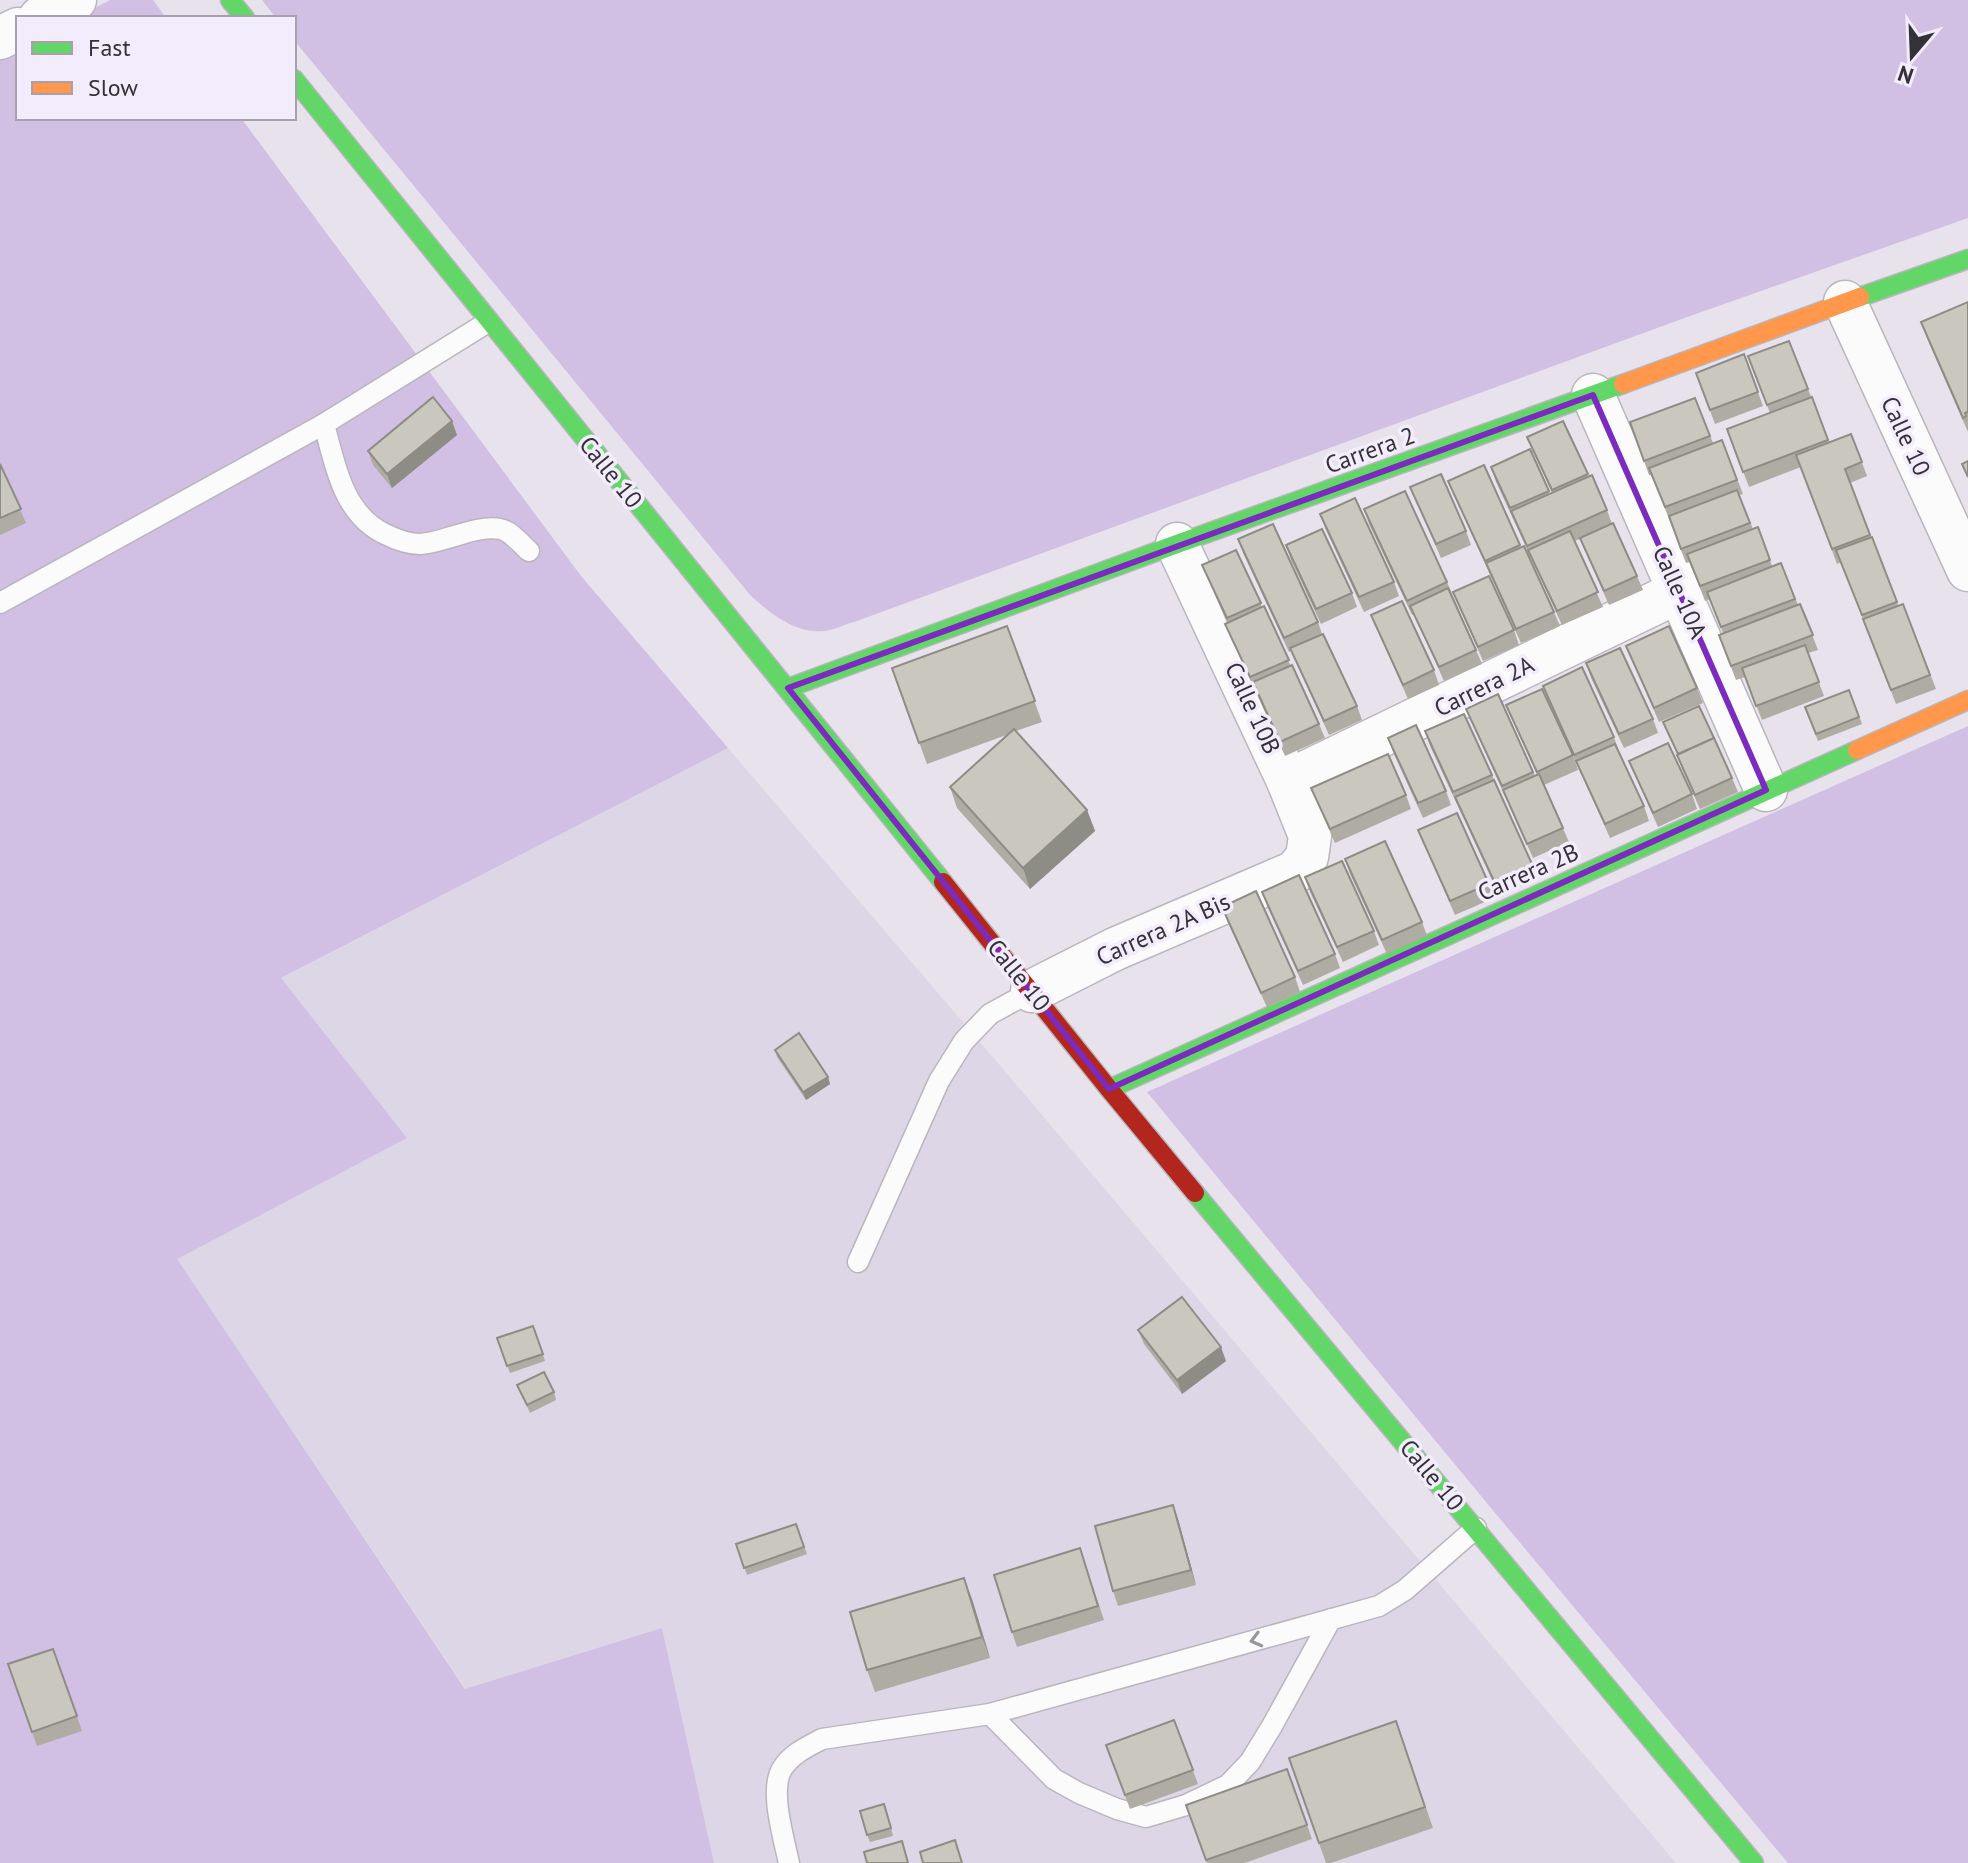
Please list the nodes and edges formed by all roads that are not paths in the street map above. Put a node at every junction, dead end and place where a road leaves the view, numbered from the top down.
1 (75, 0) edge
2 (230, 0) edge
3 (44, 16) edge
4 (243, 16) edge
5 (296, 82) edge
6 (1968, 259) edge
7 (1845, 302) junction
8 (488, 322) junction
9 (1593, 395) junction
10 (324, 424) junction
11 (1177, 544) junction
12 (529, 551) dead end
13 (1968, 570) edge
14 (1680, 591) junction
15 (0, 603) edge
16 (788, 688) junction
17 (1968, 700) edge
18 (1288, 781) junction
19 (1766, 790) junction
20 (1295, 872) joint
21 (1032, 991) junction
22 (1109, 1089) junction
23 (858, 1262) dead end
24 (1476, 1528) junction
25 (1331, 1619) junction
26 (990, 1714) junction
27 (789, 1863) edge
28 (1754, 1863) edge

1 - 3 street
2 - 4 street
5 - 8 street, Calle 10
6 - 7 street, Carrera 2
7 - 9 street, Carrera 2
7 - 13 street, Calle 10
8 - 10 lane
8 - 16 street, Calle 10
9 - 11 street, Carrera 2
9 - 14 street, Calle 10A
10 - 12 lane
10 - 15 lane
11 - 16 street, Carrera 2
11 - 18 street, Calle 10B
14 - 18 street, Carrera 2A
14 - 19 street, Calle 10A
16 - 21 street, Calle 10
17 - 19 street, Carrera 2B
18 - 20 street, Calle 10B
19 - 22 street, Carrera 2B
20 - 21 street, Carrera 2A Bis
21 - 22 street, Calle 10
21 - 23 lane
22 - 24 street, Calle 10
24 - 25 lane
24 - 28 street, Calle 10
25 -> 26 lane
25 - 26 lane
26 - 27 lane

